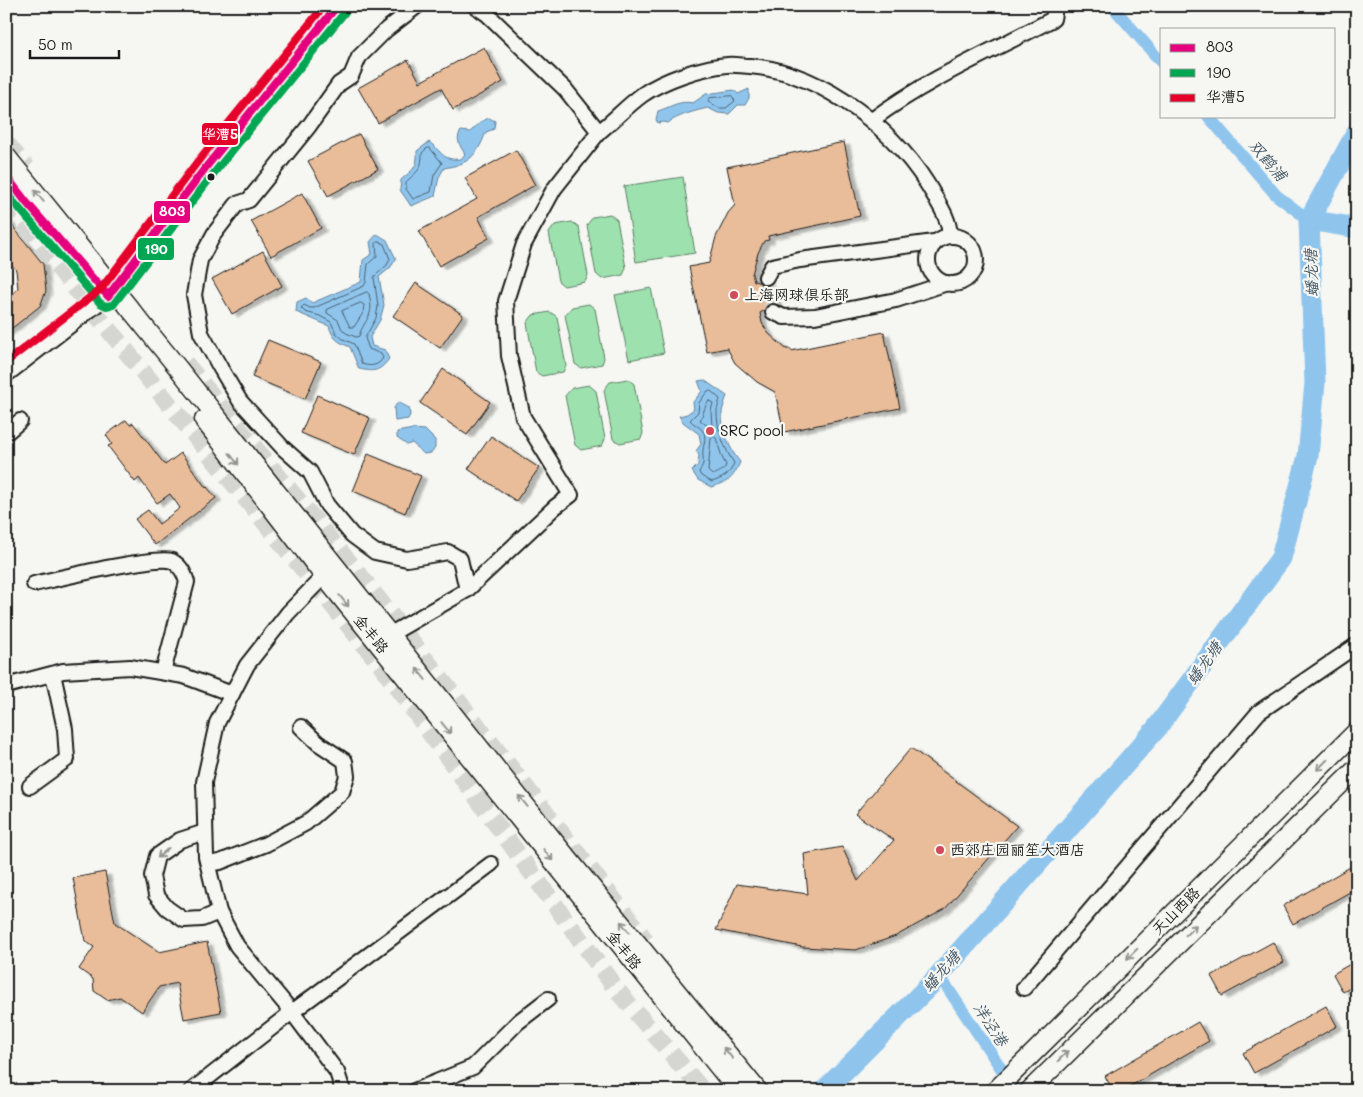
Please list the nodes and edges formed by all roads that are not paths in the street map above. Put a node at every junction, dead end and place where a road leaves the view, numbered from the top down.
1 (337, 6) edge
2 (417, 6) edge
3 (475, 6) edge
4 (1053, 6) edge
5 (872, 120) junction
6 (599, 132) junction
7 (6, 156) edge
8 (6, 176) edge
9 (950, 235) junction
10 (934, 242) junction
11 (766, 278) dead end
12 (946, 283) junction
13 (111, 292) junction
14 (773, 312) dead end
15 (6, 375) edge
16 (20, 421) dead end
17 (6, 433) edge
18 (324, 576) junction
19 (34, 584) dead end
20 (467, 590) junction
21 (384, 638) junction
22 (1357, 645) edge
23 (162, 672) junction
24 (53, 674) junction
25 (6, 686) edge
26 (232, 694) junction
27 (301, 727) dead end
28 (1357, 731) edge
29 (1357, 768) edge
30 (30, 786) dead end
31 (205, 832) junction
32 (208, 864) junction
33 (491, 864) dead end
34 (219, 912) junction
35 (1024, 988) dead end
36 (548, 999) dead end
37 (292, 1012) junction
38 (191, 1091) edge
39 (343, 1091) edge
40 (414, 1091) edge
41 (738, 1091) edge
42 (758, 1091) edge
43 (994, 1091) edge
44 (1028, 1091) edge

1 - 13 street
2 - 20 street
3 - 6 street
4 - 5 street
5 - 6 street
5 - 9 street
6 - 20 street
13 -> 7 main road, 金丰路
8 - 13 main road, 金丰路
9 - 10 street
9 - 12 street
10 - 11 street
10 - 12 street
12 - 14 street
13 - 15 street
13 -> 18 main road, 金丰路
13 - 21 main road
16 - 17 street
18 -> 21 main road, 金丰路
18 - 26 street
19 - 23 street
20 - 21 street
21 -> 41 main road, 金丰路
42 -> 21 main road
22 - 35 street
23 - 24 street
23 - 26 street
24 - 25 street
24 - 30 street
26 - 31 street
27 - 32 street
28 -> 43 main road, 天山西路
44 -> 29 main road, 天山西路
31 - 32 street
31 -> 34 street
32 - 34 street
33 - 37 street
34 - 37 street
36 - 40 street
37 - 38 street
37 - 39 street

